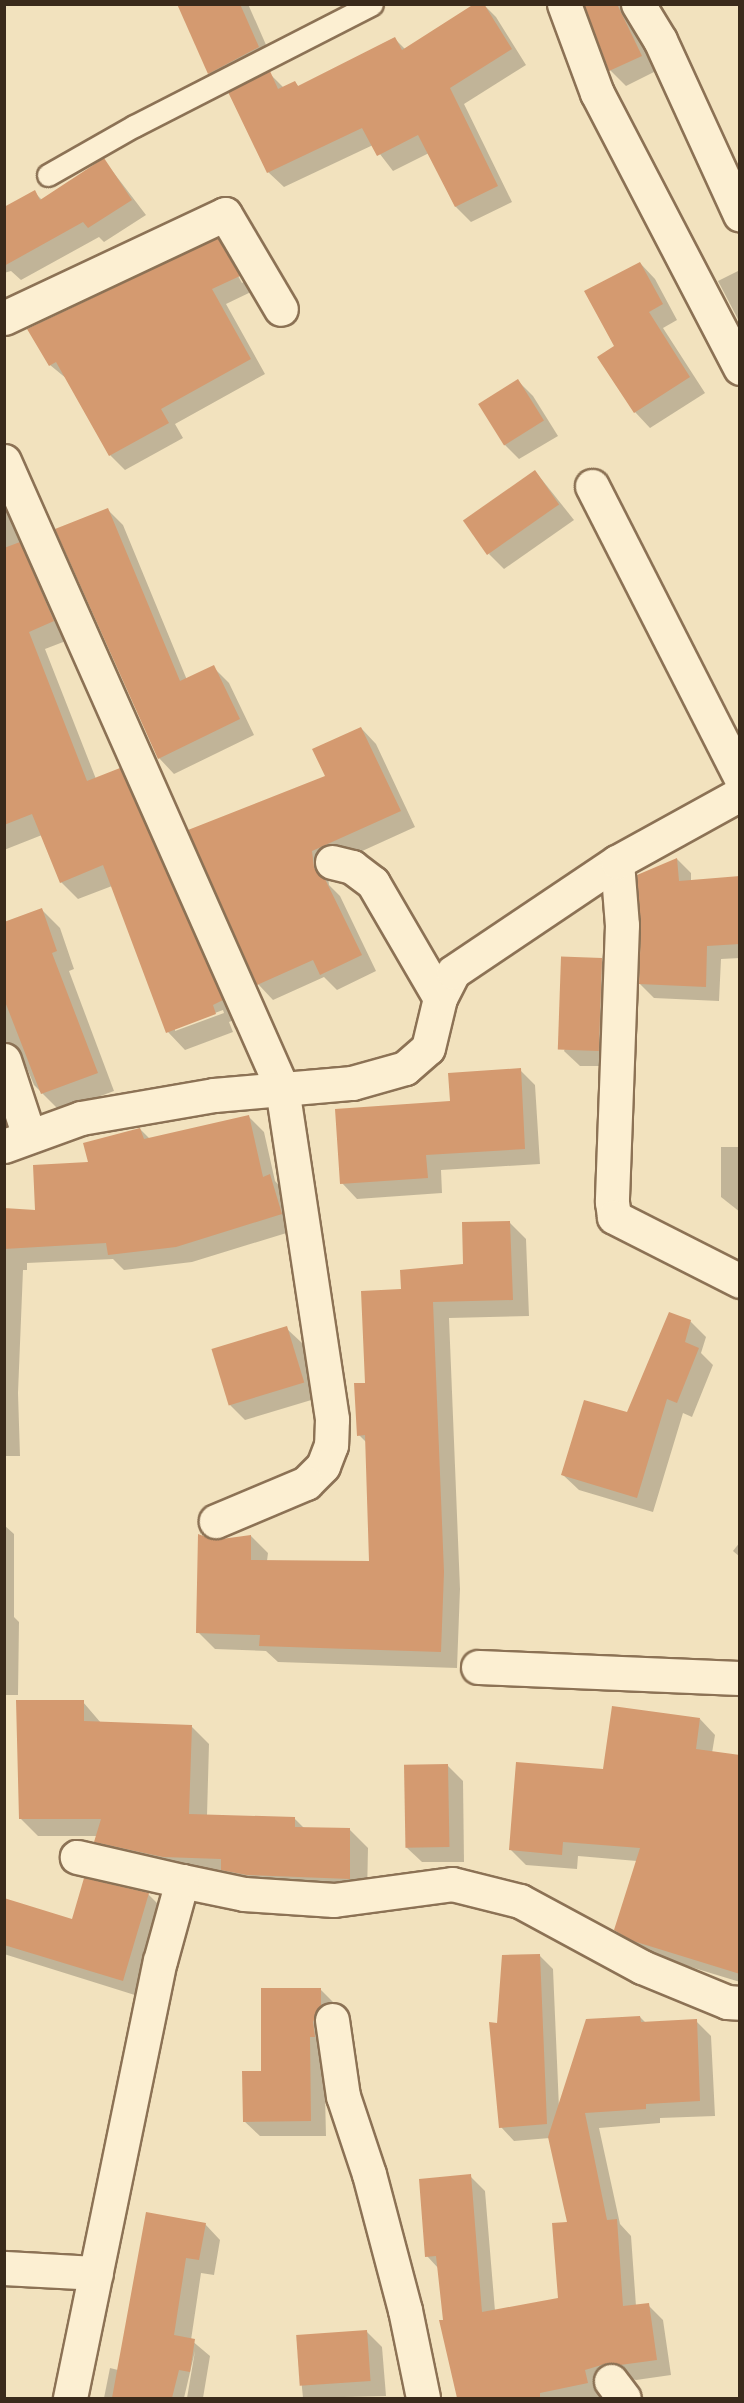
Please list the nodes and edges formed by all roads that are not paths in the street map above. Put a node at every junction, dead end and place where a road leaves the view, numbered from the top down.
1 (372, 4) edge
2 (564, 4) edge
3 (638, 4) edge
4 (48, 175) dead end
5 (740, 215) edge
6 (281, 309) dead end
7 (4, 318) edge
8 (740, 368) edge
9 (4, 461) edge
10 (591, 486) dead end
11 (740, 777) edge
12 (740, 794) edge
13 (332, 862) dead end
14 (617, 862) junction
15 (440, 998) junction
16 (4, 1060) edge
17 (282, 1088) junction
18 (17, 1141) edge
19 (740, 1281) edge
20 (216, 1521) dead end
21 (478, 1667) dead end
22 (740, 1678) edge
23 (78, 1857) dead end
24 (182, 1881) junction
25 (740, 2003) edge
26 (332, 2020) dead end
27 (4, 2268) edge
28 (96, 2273) junction
29 (70, 2398) edge
30 (423, 2398) edge

1 - 4 lane
2 - 8 street
3 - 5 street
6 - 7 street
9 - 17 street
10 - 11 street
12 - 14 street
13 - 15 street
14 - 15 street
14 - 19 street
15 - 17 street
16 - 18 street
17 - 18 street
17 - 20 street
21 - 22 street
23 - 24 street
24 - 25 street
24 - 28 street
26 - 30 street
27 - 28 street
28 - 29 street

